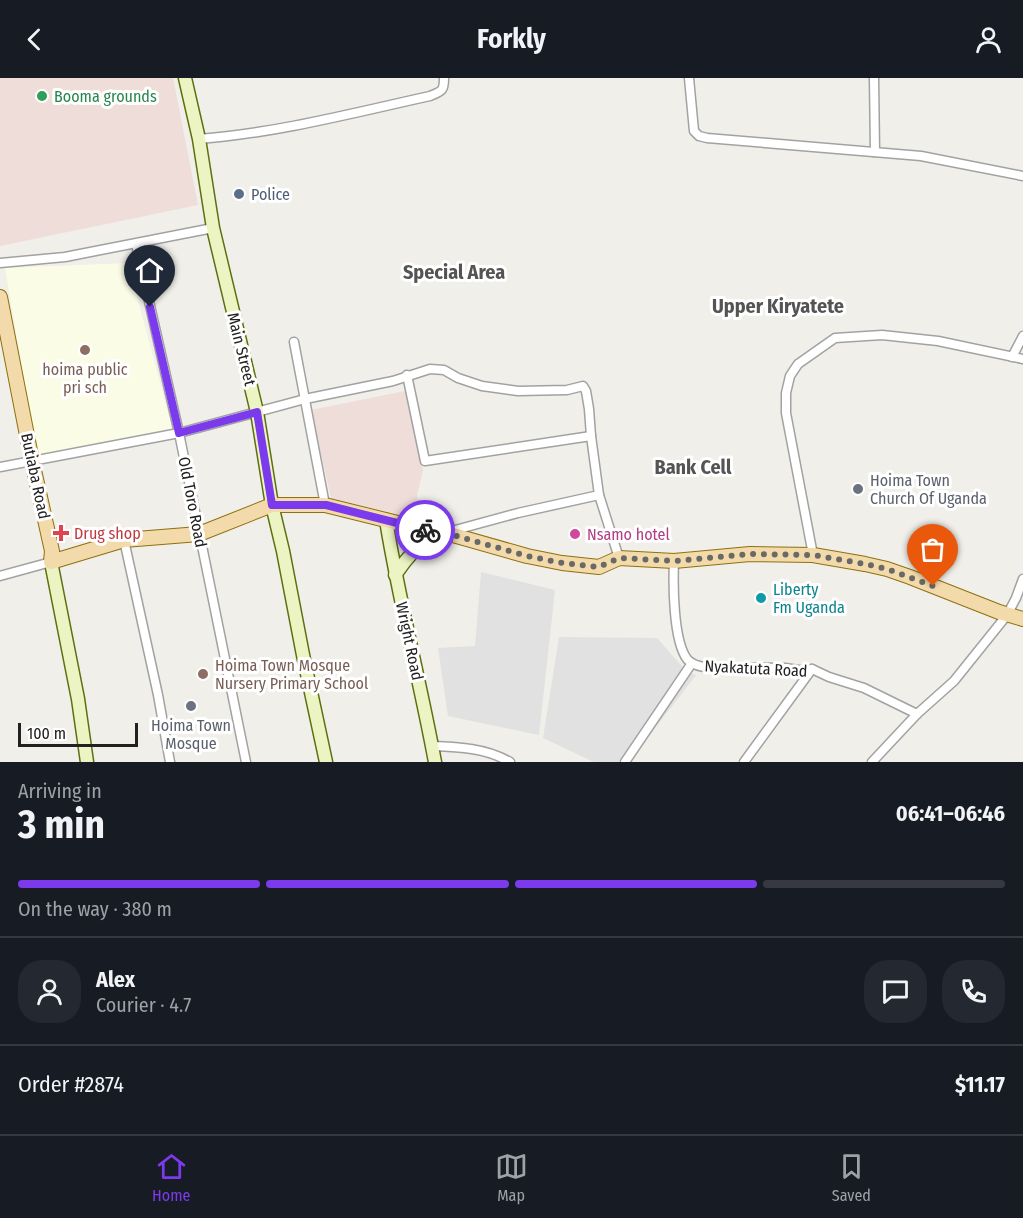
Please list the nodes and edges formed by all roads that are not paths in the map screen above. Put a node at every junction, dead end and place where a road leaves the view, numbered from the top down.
1 (185, 78) edge
2 (444, 78) edge
3 (689, 78) edge
4 (874, 78) edge
5 (199, 140) junction
6 (875, 152) junction
7 (1023, 176) edge
8 (213, 228) junction
9 (136, 244) junction
10 (0, 263) edge
11 (0, 297) edge
12 (1023, 336) edge
13 (294, 342) dead end
14 (1012, 357) junction
15 (1023, 359) edge
16 (407, 375) junction
17 (305, 399) junction
18 (257, 412) junction
19 (179, 433) junction
20 (591, 436) junction
21 (32, 461) junction
22 (0, 467) edge
23 (599, 495) junction
24 (272, 505) junction
25 (326, 505) junction
26 (386, 520) junction
27 (440, 532) junction
28 (199, 534) junction
29 (124, 540) junction
30 (813, 555) junction
31 (619, 558) junction
32 (674, 561) junction
33 (51, 562) junction
34 (394, 575) junction
35 (0, 576) edge
36 (1023, 579) edge
37 (1006, 615) junction
38 (1023, 619) edge
39 (692, 663) junction
40 (812, 669) junction
41 (917, 714) junction
42 (432, 746) junction
43 (87, 762) edge
44 (170, 762) edge
45 (246, 762) edge
46 (326, 762) edge
47 (435, 762) edge
48 (510, 762) edge
49 (625, 762) edge
50 (744, 762) edge
51 (872, 762) edge

1 - 5 street, Main Street
2 - 5 street
3 - 6 street
4 - 6 street
5 - 8 street, Main Street
6 - 7 street
8 - 9 street
8 - 18 street, Main Street
9 - 10 street
9 - 19 street, Old Toro Road
11 - 21 main road, Butiaba Road
12 - 14 street
13 - 17 street
14 - 15 street
14 - 30 street
16 - 17 street
16 - 20 street
16 - 20 street
17 - 18 street
17 - 25 street
18 - 19 street
18 - 24 street, Main Street
19 - 21 street
19 - 28 street, Old Toro Road
20 - 23 street
21 - 22 street
21 - 33 main road, Butiaba Road
23 - 27 street
23 - 31 street
24 - 25 main road
24 - 28 main road
24 - 46 street, Main Street
25 - 26 main road
26 - 27 main road
26 - 34 street, Wright Road
27 - 31 main road
27 - 34 street
28 - 29 main road
28 - 45 street, Old Toro Road
29 - 33 main road
29 - 44 street
30 - 32 main road
30 - 37 main road
31 - 32 main road
32 - 39 street, Nyakatuta Road
33 - 35 street
33 - 43 street, Butiaba Road
34 - 42 street, Wright Road
36 - 37 street
37 - 38 main road
37 - 41 street
39 - 40 street, Nyakatuta Road
39 - 49 street
40 - 41 street, Nyakatuta Road
40 - 50 street
41 - 51 street
42 - 47 street, Wright Road
42 - 48 street

